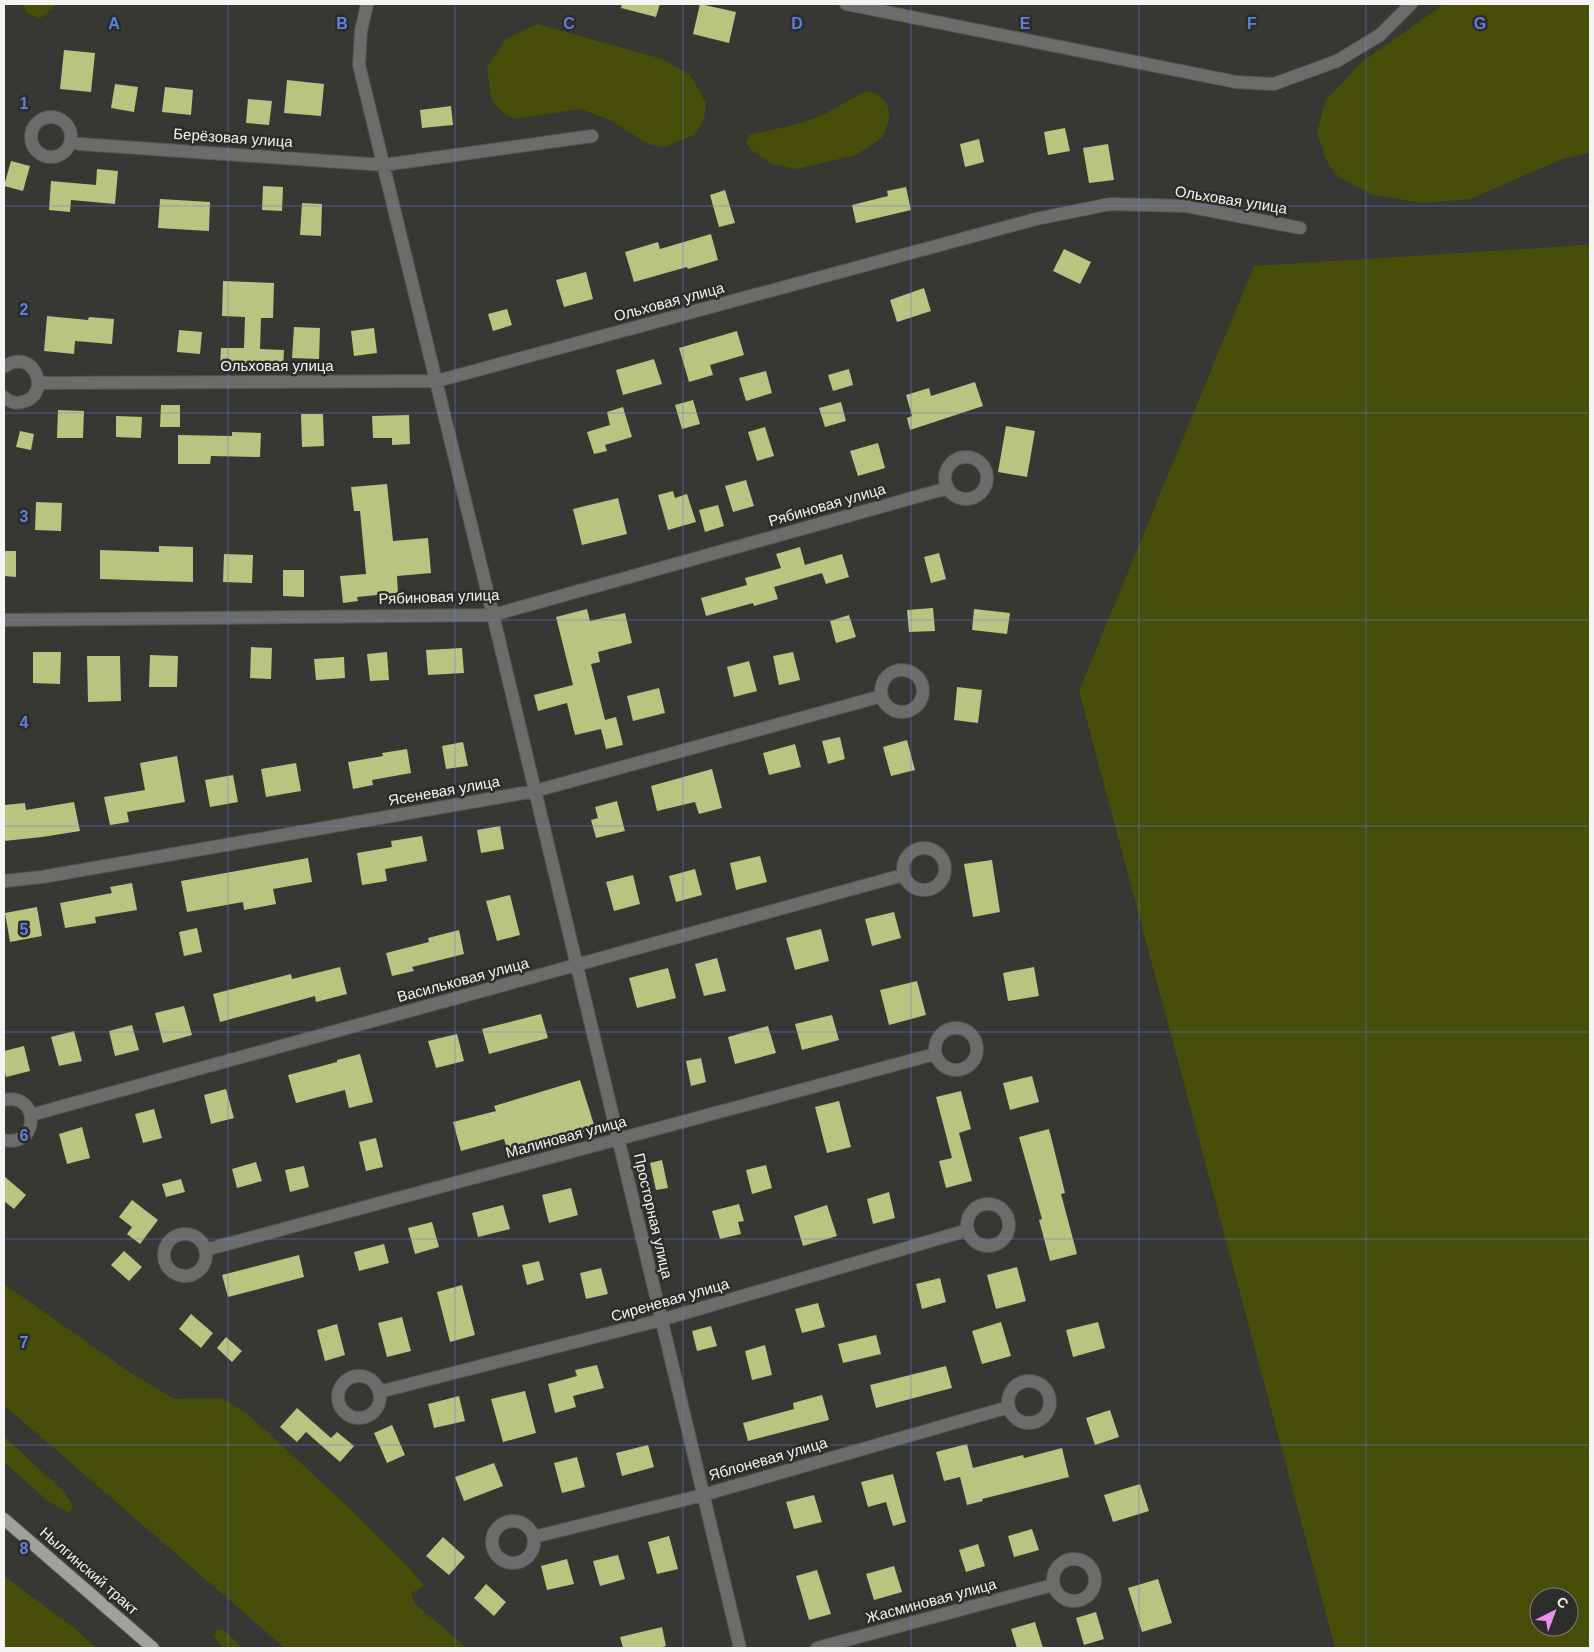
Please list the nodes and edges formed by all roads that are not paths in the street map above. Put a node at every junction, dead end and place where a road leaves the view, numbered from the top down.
1 (367, 4) edge
2 (846, 4) edge
3 (1411, 4) edge
4 (889, 8) edge
5 (592, 136) dead end
6 (75, 143) dead end
7 (384, 165) junction
8 (1300, 228) dead end
9 (4, 367) edge
10 (436, 381) junction
11 (39, 383) junction
12 (4, 397) edge
13 (948, 488) dead end
14 (493, 615) junction
15 (4, 620) edge
16 (882, 696) dead end
17 (535, 791) junction
18 (903, 875) dead end
19 (4, 881) edge
20 (577, 966) junction
21 (935, 1054) dead end
22 (4, 1100) edge
23 (31, 1115) junction
24 (4, 1140) edge
25 (619, 1140) junction
26 (968, 1230) dead end
27 (205, 1250) dead end
28 (661, 1320) junction
29 (379, 1392) dead end
30 (1009, 1407) dead end
31 (703, 1495) junction
32 (4, 1519) edge
33 (534, 1537) dead end
34 (1053, 1585) dead end
35 (153, 1648) edge
36 (740, 1648) edge
37 (817, 1648) edge

1 - 7 street, Просторная улица
2 - 4 street
3 - 4 street
5 - 7 street, Берёзовая улица
6 - 7 street, Берёзовая улица
7 - 10 street, Просторная улица
8 - 10 street, Ольховая улица
9 - 11 street
10 - 11 street, Ольховая улица
10 - 14 street, Просторная улица
11 - 12 street
13 - 14 street, Рябиновая улица
14 - 15 street, Рябиновая улица
14 - 17 street, Просторная улица
16 - 17 street, Ясеневая улица
17 - 19 street, Ясеневая улица
17 - 20 street, Просторная улица
18 - 20 street, Васильковая улица
20 - 23 street, Васильковая улица
20 - 25 street, Просторная улица
21 - 25 street, Малиновая улица
22 - 23 street
23 - 24 street
25 - 27 street, Малиновая улица
25 - 28 street, Просторная улица
26 - 28 street, Сиреневая улица
28 - 29 street, Сиреневая улица
28 - 31 street, Просторная улица
30 - 31 street, Яблоневая улица
31 - 33 street, Яблоневая улица
31 - 36 street, Просторная улица
32 - 35 main road, Нылгинский тракт
34 - 37 street, Жасминовая улица

